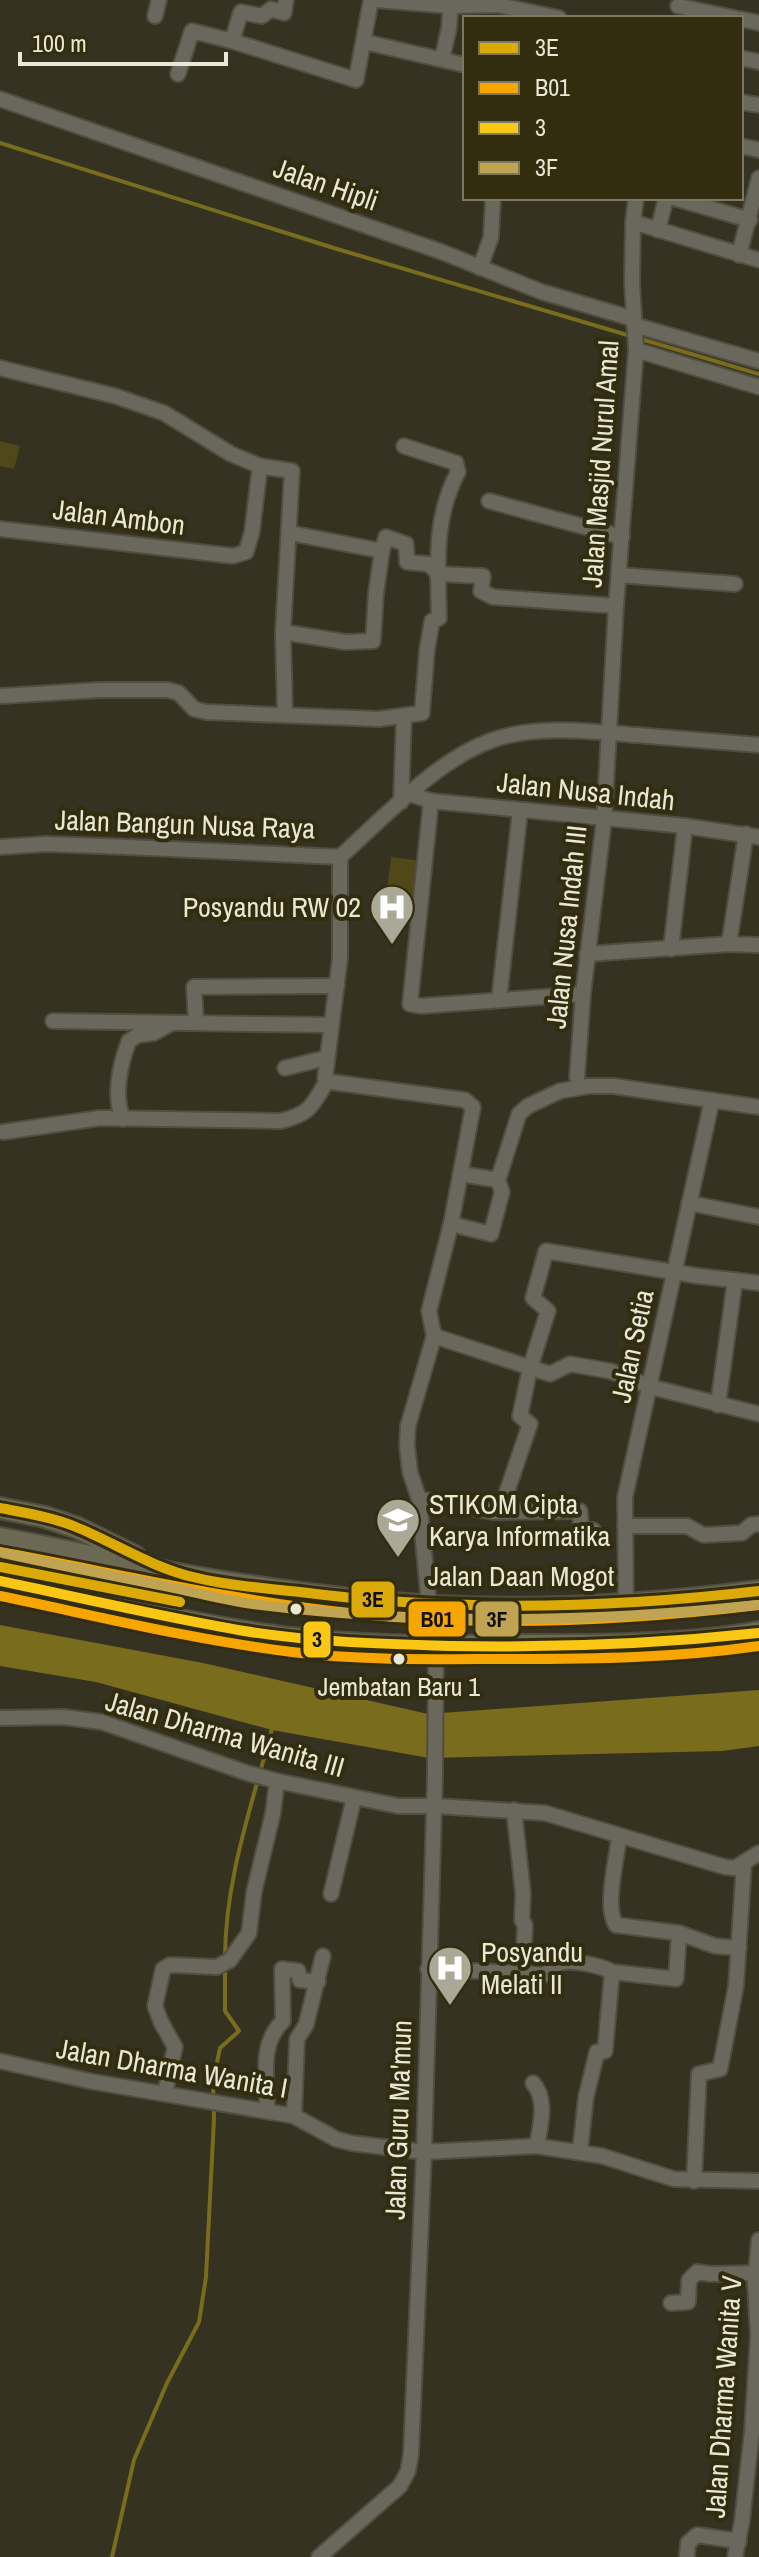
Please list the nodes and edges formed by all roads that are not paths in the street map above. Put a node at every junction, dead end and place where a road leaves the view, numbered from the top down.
1 (159, 0) edge
2 (286, 0) edge
3 (374, 0) edge
4 (451, 3) edge
5 (242, 6) edge
6 (497, 8) edge
7 (677, 8) edge
8 (709, 10) edge
9 (530, 15) edge
10 (155, 16) dead end
11 (728, 16) edge
12 (232, 41) junction
13 (365, 42) junction
14 (442, 59) junction
15 (463, 64) edge
16 (178, 74) dead end
17 (0, 99) edge
18 (758, 186) edge
19 (493, 200) edge
20 (636, 200) edge
21 (666, 200) edge
22 (679, 200) edge
23 (633, 222) junction
24 (752, 228) edge
25 (658, 230) junction
26 (739, 255) junction
27 (759, 260) edge
28 (480, 268) junction
29 (634, 324) junction
30 (636, 349) junction
31 (759, 361) edge
32 (0, 368) edge
33 (759, 387) edge
34 (404, 446) dead end
35 (260, 466) junction
36 (489, 501) dead end
37 (0, 529) edge
38 (290, 533) junction
39 (622, 537) junction
40 (382, 551) junction
41 (438, 574) junction
42 (619, 575) junction
43 (735, 584) dead end
44 (616, 606) junction
45 (283, 632) junction
46 (0, 696) edge
47 (285, 715) junction
48 (404, 716) junction
49 (609, 733) junction
50 (759, 745) edge
51 (406, 798) junction
52 (431, 801) junction
53 (520, 811) junction
54 (604, 820) junction
55 (685, 826) junction
56 (752, 835) edge
57 (0, 847) edge
58 (340, 857) junction
59 (729, 944) junction
60 (759, 945) edge
61 (671, 949) junction
62 (587, 954) junction
63 (337, 986) junction
64 (583, 994) junction
65 (499, 1000) junction
66 (53, 1021) dead end
67 (174, 1022) junction
68 (196, 1022) junction
69 (331, 1025) junction
70 (326, 1058) junction
71 (285, 1068) dead end
72 (577, 1078) dead end
73 (327, 1081) junction
74 (712, 1100) junction
75 (759, 1107) edge
76 (123, 1119) junction
77 (3, 1132) dead end
78 (461, 1174) junction
79 (498, 1180) junction
80 (689, 1203) junction
81 (759, 1217) edge
82 (451, 1224) junction
83 (674, 1272) junction
84 (735, 1280) junction
85 (759, 1283) edge
86 (434, 1336) junction
87 (530, 1368) junction
88 (651, 1387) junction
89 (718, 1405) junction
90 (759, 1414) edge
91 (419, 1499) junction
92 (10, 1510) edge
93 (500, 1512) junction
94 (0, 1521) edge
95 (759, 1524) edge
96 (625, 1526) junction
97 (593, 1530) dead end
98 (0, 1538) edge
99 (182, 1575) junction
100 (0, 1582) edge
101 (759, 1591) edge
102 (429, 1604) junction
103 (626, 1605) junction
104 (759, 1632) edge
105 (436, 1646) junction
106 (0, 1718) edge
107 (271, 1780) junction
108 (354, 1798) junction
109 (434, 1806) junction
110 (514, 1810) junction
111 (619, 1837) junction
112 (759, 1853) edge
113 (744, 1864) junction
114 (331, 1894) dead end
115 (679, 1933) junction
116 (739, 1948) junction
117 (323, 1956) dead end
118 (428, 1969) junction
119 (612, 1972) junction
120 (523, 1973) junction
121 (318, 1982) junction
122 (0, 2061) edge
123 (533, 2083) dead end
124 (165, 2093) junction
125 (267, 2111) junction
126 (294, 2116) junction
127 (537, 2146) junction
128 (580, 2151) junction
129 (424, 2152) junction
130 (694, 2181) junction
131 (759, 2181) edge
132 (759, 2240) edge
133 (757, 2279) edge
134 (671, 2303) dead end
135 (759, 2336) edge
136 (756, 2403) edge
137 (755, 2432) edge
138 (742, 2521) junction
139 (759, 2524) edge
140 (739, 2541) junction
141 (319, 2557) edge
142 (687, 2557) edge
143 (735, 2557) edge

1 - 10 street
2 - 5 street
3 - 4 street
3 - 13 street
4 - 6 street
4 - 14 street
5 - 12 street
6 - 9 street
7 - 8 street
8 - 11 street
12 - 13 street
12 - 16 street
13 - 14 street
14 - 15 street
17 - 28 street, Jalan Hipli
18 - 24 street
19 - 28 street
20 - 23 street, Jalan Masjid Nurul Amal
21 - 25 street
22 - 24 street
23 - 25 street
23 - 29 street, Jalan Masjid Nurul Amal
24 - 26 street
25 - 26 street
26 - 27 street
28 - 29 street, Jalan Hipli
29 - 30 street, Jalan Masjid Nurul Amal
29 - 31 street, Jalan Hipli
30 - 33 street
30 - 39 street, Jalan Masjid Nurul Amal
32 - 35 street
34 - 41 street
35 - 37 street, Jalan Ambon
35 - 38 street
36 - 39 street
38 - 40 street
38 - 45 street
39 - 42 street, Jalan Masjid Nurul Amal
40 - 41 street
40 - 45 street
41 - 44 street
41 - 48 street
42 - 43 street
42 - 44 street, Jalan Masjid Nurul Amal
44 - 49 street, Jalan Masjid Nurul Amal
45 - 47 street
46 - 47 street
47 - 48 street
48 - 51 street
49 - 50 street, Jalan Bangun Nusa Raya
49 - 51 street, Jalan Bangun Nusa Raya
49 - 54 street, Jalan Nusa Indah III
51 - 52 street, Jalan Nusa Indah
51 - 58 street, Jalan Bangun Nusa Raya
52 - 53 street, Jalan Nusa Indah
52 - 65 street
53 - 54 street, Jalan Nusa Indah
53 - 65 street
54 - 55 street, Jalan Nusa Indah
54 - 62 street, Jalan Nusa Indah III
55 - 56 street, Jalan Nusa Indah
55 - 61 street
56 - 59 street
57 - 58 street, Jalan Bangun Nusa Raya
58 - 63 street
59 - 60 street
59 - 61 street
61 - 62 street
62 - 64 street, Jalan Nusa Indah III
63 - 68 street
63 - 69 street
64 - 65 street
64 - 72 street, Jalan Nusa Indah III
66 - 67 street
67 - 68 street
67 - 76 street
68 - 69 street
69 - 70 street
70 - 71 street
70 - 73 street
73 - 76 street
73 - 78 street
74 - 75 street
74 - 79 street
74 - 80 street, Jalan Setia
76 - 77 street
78 - 79 street
78 - 82 street
79 - 82 street
80 - 81 street
80 - 83 street, Jalan Setia
82 - 86 street
83 - 84 street
83 - 87 street
83 - 88 street, Jalan Setia
84 - 85 street
84 - 89 street
86 - 87 street
86 - 91 street
87 - 88 street
87 - 93 street
88 - 89 street
88 - 96 street, Jalan Setia
89 - 90 street
91 - 93 street
91 - 102 street
92 - 94 highway
92 - 99 highway
93 - 97 street
95 - 96 street
96 - 103 street, Jalan Setia
98 - 99 highway, Jalan Daan Mogot
99 - 102 highway, Jalan Daan Mogot
100 - 105 highway
101 - 103 highway, Jalan Daan Mogot
102 - 103 highway, Jalan Daan Mogot
104 - 105 highway
105 - 109 street, Jalan Guru Ma'mun
106 - 107 street, Jalan Dharma Wanita III
107 - 108 street, Jalan Dharma Wanita III
107 - 124 street
108 - 109 street, Jalan Dharma Wanita III
108 - 114 street
109 - 110 street, Jalan Dharma Wanita III
109 - 118 street, Jalan Guru Ma'mun
110 - 111 street, Jalan Dharma Wanita III
110 - 120 street
111 - 113 street, Jalan Dharma Wanita III
111 - 115 street
112 - 113 street
113 - 116 street
115 - 116 street
115 - 119 street
116 - 130 street
117 - 121 street
118 - 120 street
118 - 129 street, Jalan Guru Ma'mun
119 - 120 street
119 - 128 street
121 - 125 street
121 - 126 street
122 - 124 street, Jalan Dharma Wanita I
123 - 127 street
124 - 125 street, Jalan Dharma Wanita I
125 - 126 street, Jalan Dharma Wanita I
126 - 129 street, Jalan Dharma Wanita I
127 - 128 street, Jalan Dharma Wanita I
127 - 129 street, Jalan Dharma Wanita I
128 - 130 street, Jalan Dharma Wanita I
129 - 141 street, Jalan Guru Ma'mun
130 - 131 street, Jalan Dharma Wanita I
132 - 133 street, Jalan Dharma Wanita V
133 - 134 street
133 - 135 street, Jalan Dharma Wanita V
135 - 136 street, Jalan Dharma Wanita V
136 - 137 street, Jalan Dharma Wanita V
137 - 138 street, Jalan Dharma Wanita V
138 - 139 street
138 - 140 street, Jalan Dharma Wanita V
140 - 142 street
140 - 143 street, Jalan Dharma Wanita V

